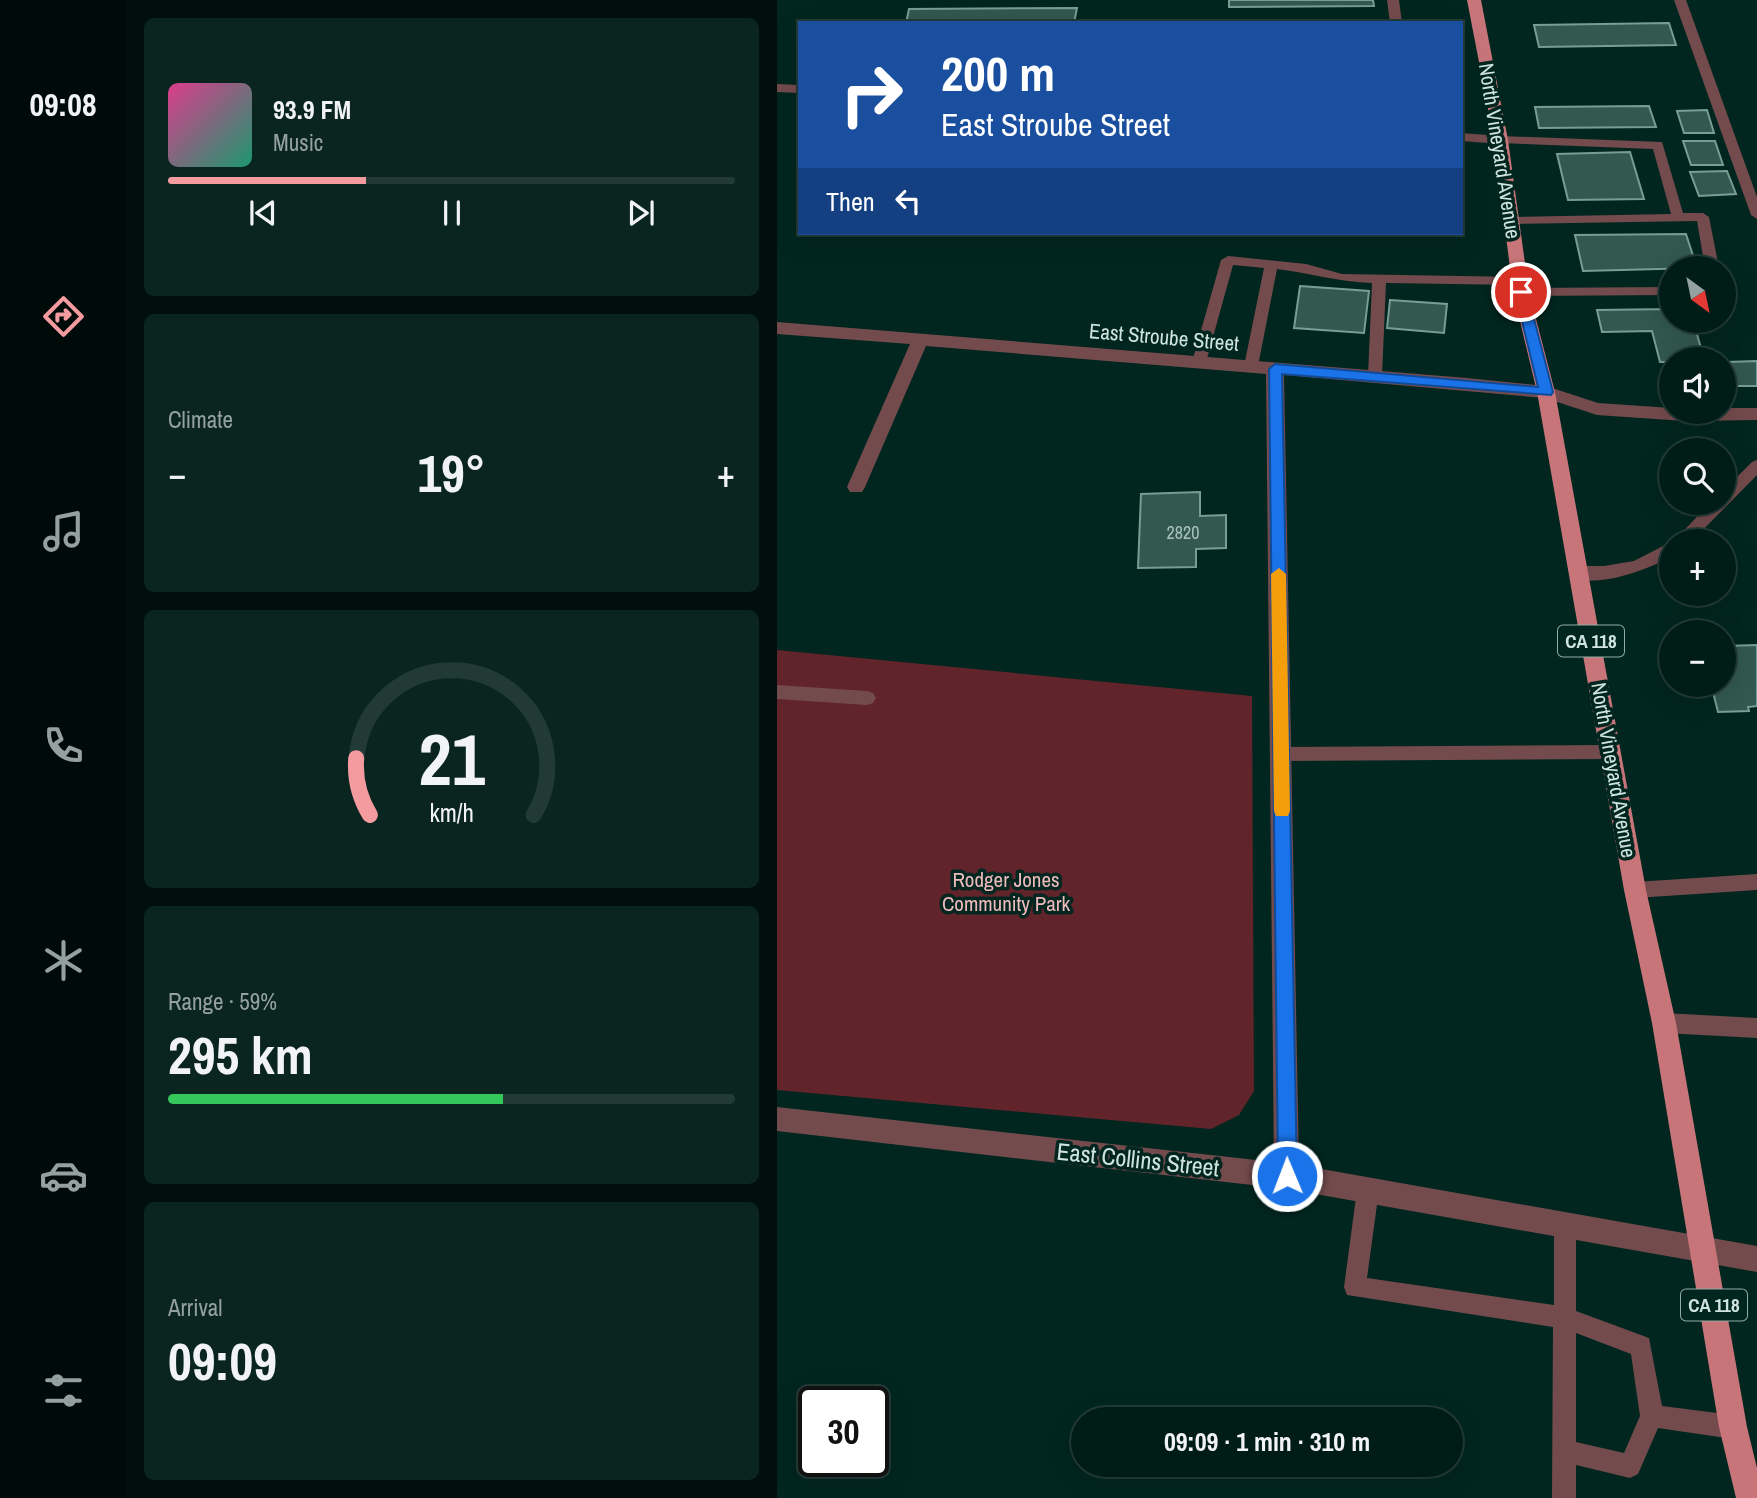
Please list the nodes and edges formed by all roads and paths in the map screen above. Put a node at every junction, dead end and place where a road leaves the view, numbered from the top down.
1 (1393, 0) edge
2 (1474, 0) edge
3 (1680, 0) edge
4 (1396, 21) edge
5 (777, 88) edge
6 (798, 89) edge
7 (1463, 137) edge
8 (1501, 140) junction
9 (1757, 215) edge
10 (1678, 217) junction
11 (1511, 221) junction
12 (1710, 256) edge
13 (1272, 262) junction
14 (1379, 279) junction
15 (1520, 286) junction
16 (1659, 291) edge
17 (777, 328) edge
18 (920, 340) junction
19 (1199, 362) junction
20 (1251, 366) junction
21 (1275, 369) junction
22 (1375, 376) junction
23 (1546, 392) junction
24 (1757, 414) edge
25 (1757, 466) edge
26 (856, 487) dead end
27 (1736, 487) edge
28 (1708, 515) edge
29 (1694, 529) edge
30 (1659, 557) edge
31 (1578, 572) junction
32 (777, 692) edge
33 (867, 698) dead end
34 (1611, 752) junction
35 (1281, 754) junction
36 (1757, 882) edge
37 (1635, 890) junction
38 (1664, 1023) junction
39 (1757, 1028) edge
40 (777, 1119) edge
41 (1287, 1176) junction
42 (1368, 1190) junction
43 (1565, 1225) junction
44 (1705, 1250) junction
45 (1757, 1259) edge
46 (1565, 1318) junction
47 (1652, 1416) junction
48 (1733, 1427) junction
49 (1565, 1451) junction
50 (1565, 1498) edge
51 (1750, 1498) edge

1 - 4 lane
2 - 8 main road, North Vineyard Avenue / CA 118
3 - 9 lane
5 - 6 street
7 - 8 street
8 - 10 lane
8 - 11 main road, North Vineyard Avenue / CA 118
10 - 11 lane
10 - 12 lane
11 - 15 main road, North Vineyard Avenue / CA 118
13 - 14 lane
13 - 19 lane
13 - 20 lane
14 - 15 lane
14 - 22 lane
15 - 16 lane
15 - 23 main road, North Vineyard Avenue / CA 118
17 - 18 street, East Stroube Street
18 - 19 street, East Stroube Street
18 - 26 street
19 - 20 street, East Stroube Street
20 - 21 street, East Stroube Street
21 - 22 street, East Stroube Street
21 - 35 street
22 - 23 street, East Stroube Street
23 - 24 street, East Stroube Street
23 - 31 main road, North Vineyard Avenue / CA 118
25 - 27 lane
28 - 29 lane
30 - 31 lane
31 - 34 main road, North Vineyard Avenue / CA 118
32 - 33 lane
34 - 35 lane
34 - 37 main road, North Vineyard Avenue / CA 118
35 - 41 street
36 - 37 lane
37 - 38 main road, North Vineyard Avenue / CA 118
38 - 39 lane
38 - 44 main road, North Vineyard Avenue / CA 118
40 - 41 street, East Collins Street
41 - 42 street, East Collins Street
42 - 43 street, East Collins Street
42 - 46 lane
43 - 44 street, East Collins Street
43 - 46 lane
44 - 45 street, East Collins Street
44 - 48 main road, North Vineyard Avenue / CA 118
46 - 47 lane
46 - 49 lane
47 - 48 lane
47 - 49 lane
48 - 51 main road, North Vineyard Avenue / CA 118
49 - 50 lane

